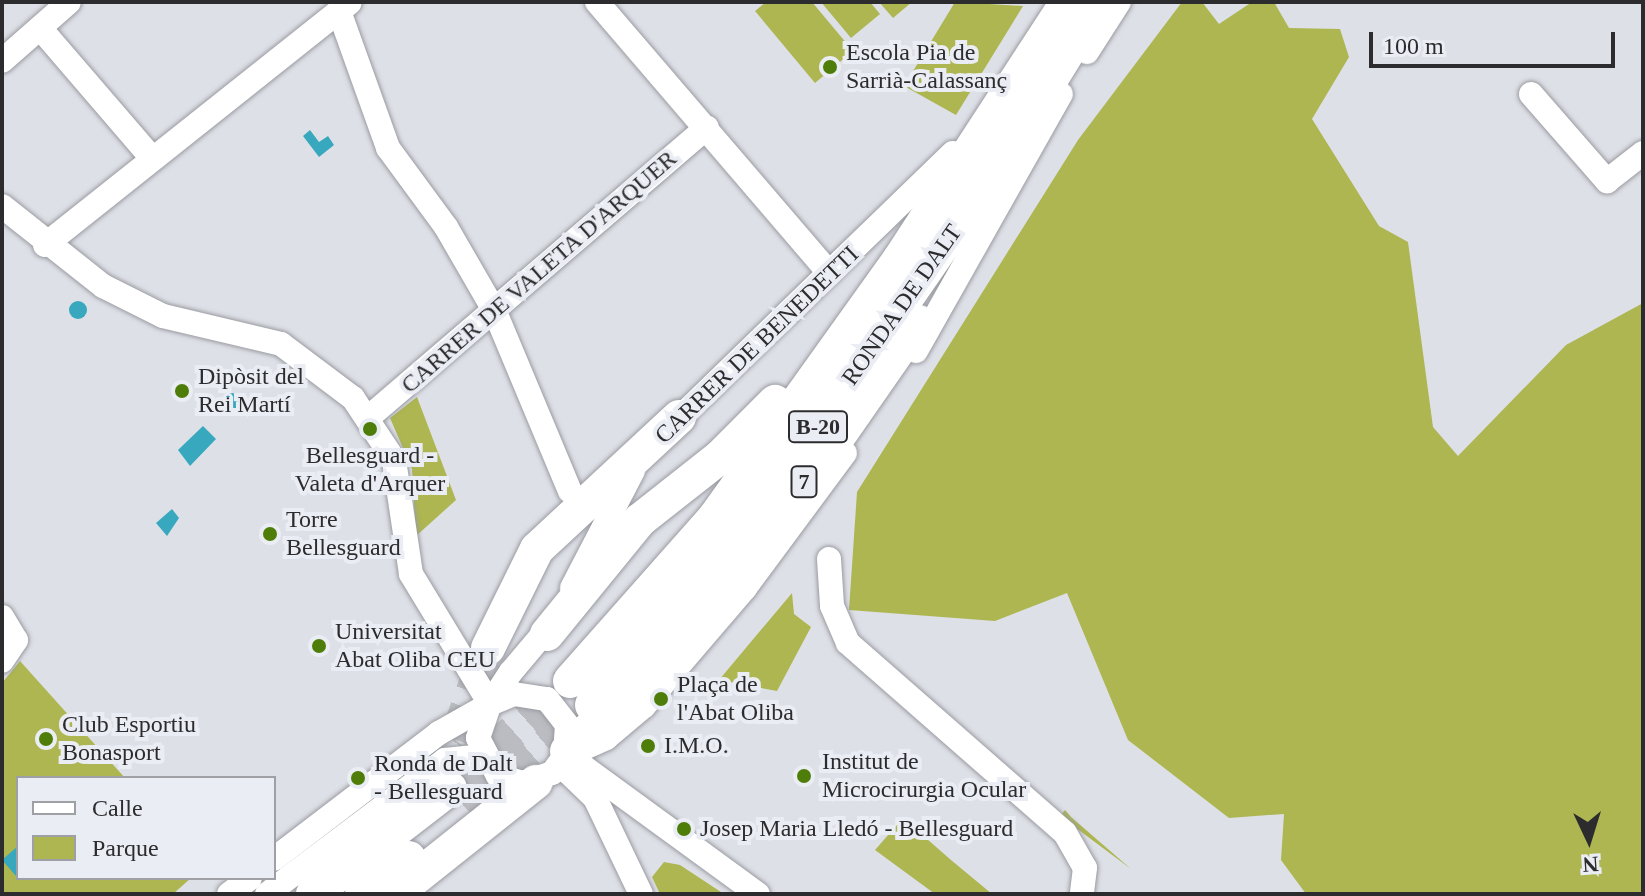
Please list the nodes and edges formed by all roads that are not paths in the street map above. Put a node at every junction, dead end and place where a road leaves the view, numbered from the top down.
1 (69, 2) edge
2 (597, 2) edge
3 (1048, 2) edge
4 (1067, 2) edge
5 (1099, 2) edge
6 (1119, 2) edge
7 (344, 6) edge
8 (40, 28) junction
9 (2, 61) edge
10 (1531, 94) dead end
11 (707, 127) junction
12 (1643, 153) edge
13 (150, 156) junction
14 (991, 176) junction
15 (1624, 179) edge
16 (2, 206) edge
17 (45, 245) junction
18 (899, 260) junction
19 (829, 273) junction
20 (495, 312) junction
21 (369, 417) junction
22 (679, 417) junction
23 (570, 491) dead end
24 (829, 559) dead end
25 (9, 625) edge
26 (547, 634) junction
27 (488, 648) tunnel mouth
28 (2, 661) edge
29 (490, 704) junction
30 (482, 756) junction
31 (558, 763) junction
32 (276, 857) edge
33 (339, 857) dead end
34 (247, 880) edge
35 (229, 894) edge
36 (267, 894) edge
37 (303, 894) edge
38 (313, 894) edge
39 (362, 894) edge
40 (395, 894) edge
41 (641, 894) edge
42 (758, 894) edge
43 (1082, 894) edge

1 - 8 street
2 - 11 street
3 - 19 street, CARRER DE BENEDETTI
4 - 18 highway, RONDA DE DALT / B-20
5 - 14 highway, RONDA DE DALT / B-20
6 - 31 street
7 - 13 street
7 - 20 street
8 - 9 street
8 - 13 street
10 - 15 street
11 - 19 street
11 - 20 street, CARRER DE VALETA D'ARQUER
12 - 15 street
13 - 17 street
14 - 18 highway, RONDA DE DALT / B-20
14 - 31 highway, 7
16 - 17 street
17 - 21 street
18 - 26 highway
19 - 22 street, CARRER DE BENEDETTI
20 - 21 street, CARRER DE VALETA D'ARQUER
20 - 23 street
21 - 29 street
22 - 26 street, CARRER DE BENEDETTI
22 - 27 highway
24 - 43 street
25 - 28 street
26 - 29 street, CARRER DE BENEDETTI
29 - 30 street
29 - 31 street
29 - 32 street
30 - 31 street
30 - 36 street
31 - 40 highway, 7
31 - 41 street
31 - 42 street
33 - 37 highway
34 - 35 street
38 - 39 highway

